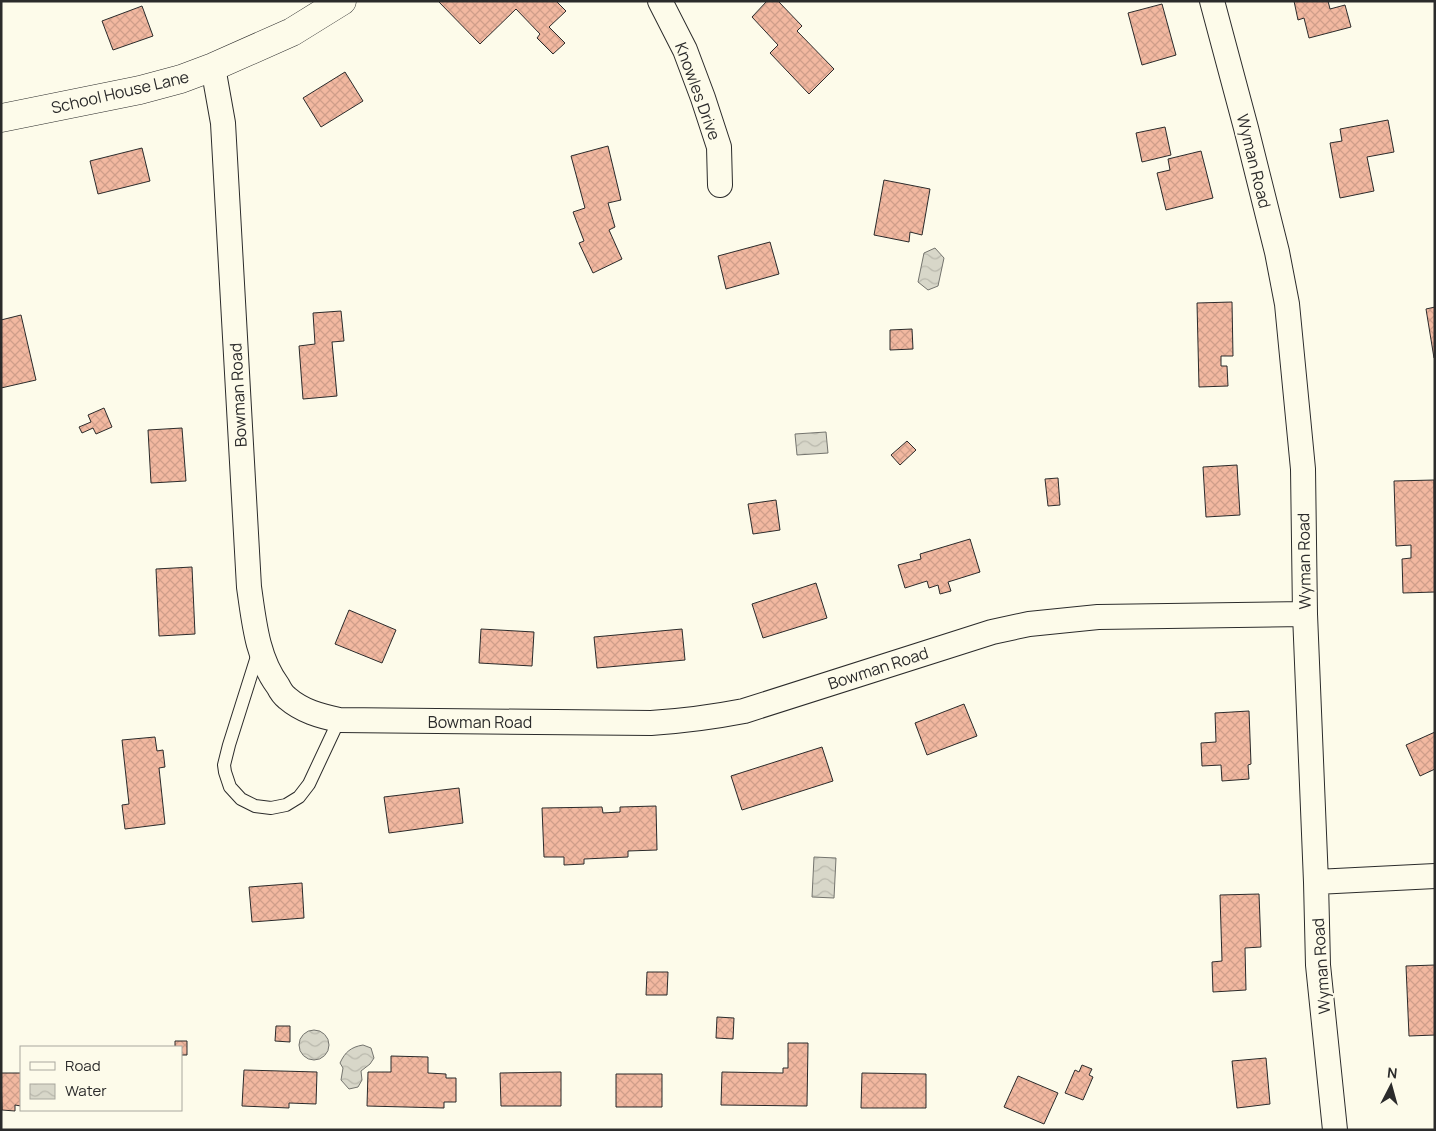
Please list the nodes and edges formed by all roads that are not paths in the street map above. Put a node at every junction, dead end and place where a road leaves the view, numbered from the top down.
1 (342, 1) edge
2 (660, 1) edge
3 (1212, 1) edge
4 (213, 67) junction
5 (1, 118) edge
6 (720, 185) dead end
7 (1305, 614) junction
8 (260, 648) junction
9 (339, 720) junction
10 (1435, 876) edge
11 (1316, 882) junction
12 (1335, 1130) edge

1 - 4 street, School House Lane
2 - 6 street, Knowles Drive
3 - 7 street, Wyman Road
4 - 5 street, School House Lane
4 - 8 street, Bowman Road
7 - 9 street, Bowman Road
7 - 11 street, Wyman Road
8 - 9 street, Bowman Road
8 - 9 lane
10 - 11 street
11 - 12 street, Wyman Road

